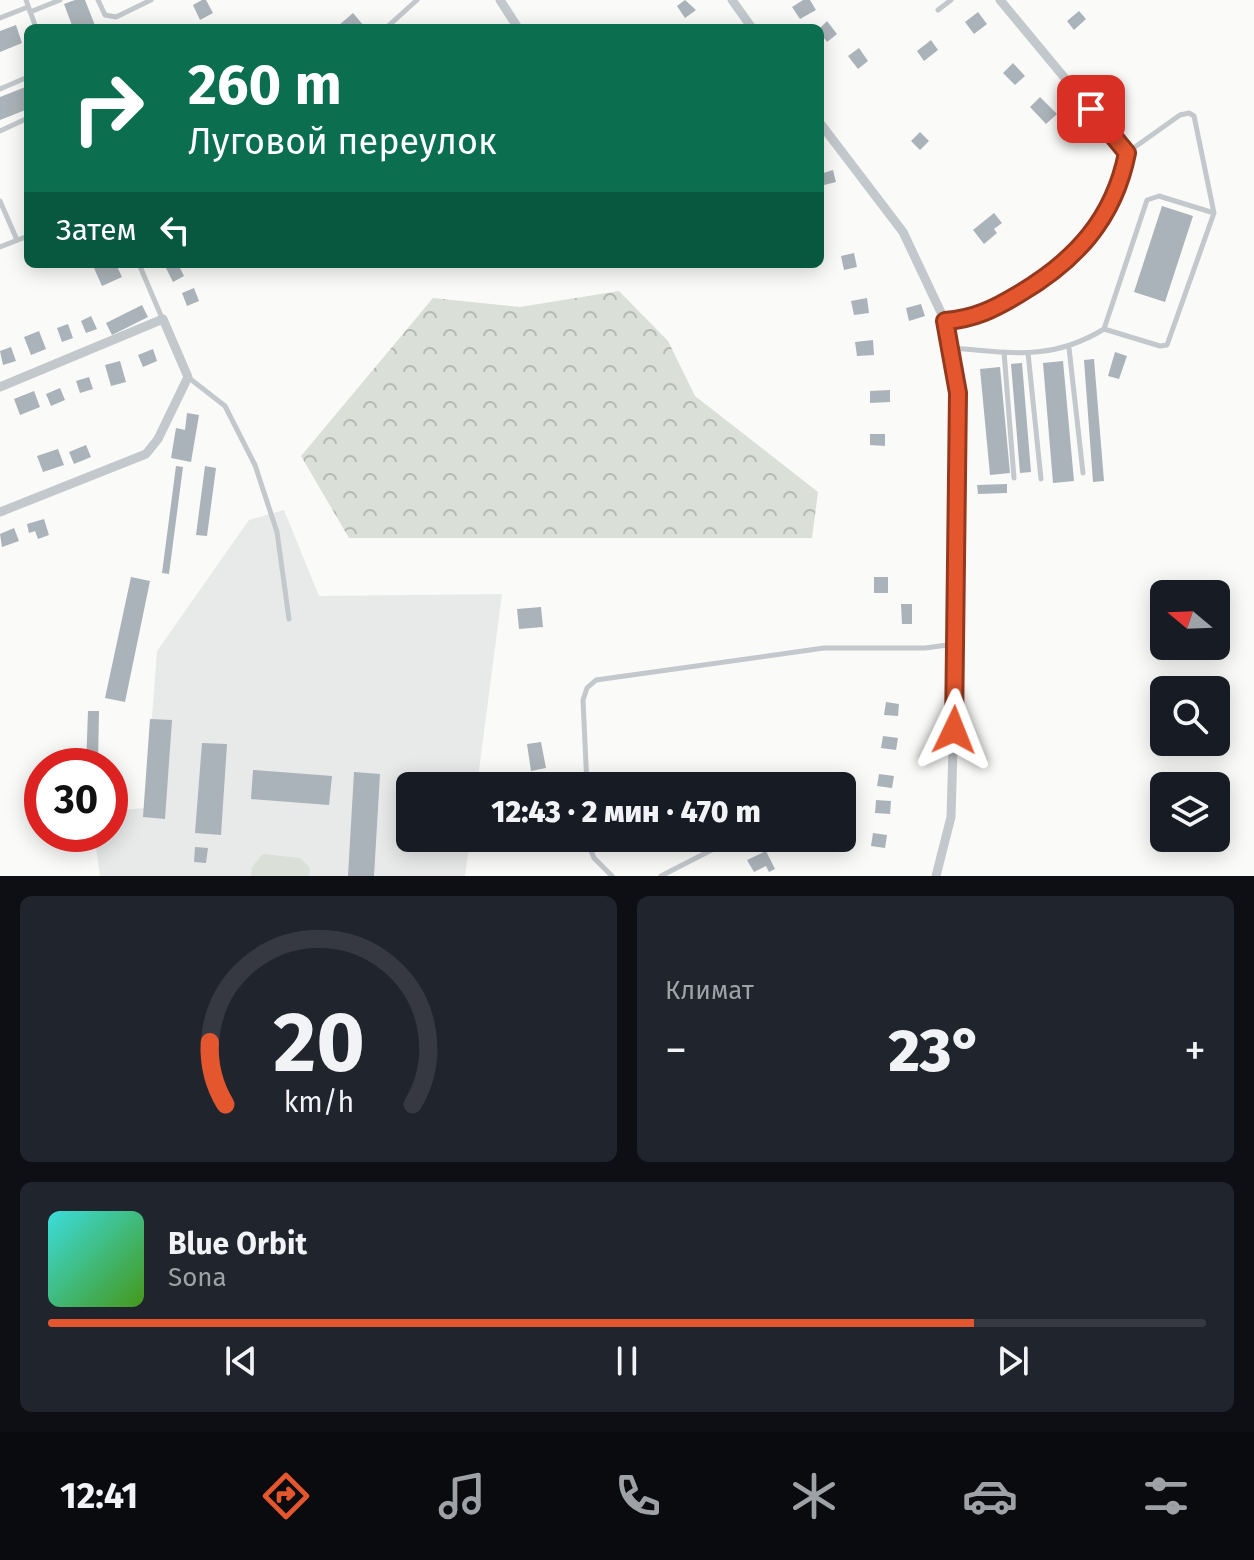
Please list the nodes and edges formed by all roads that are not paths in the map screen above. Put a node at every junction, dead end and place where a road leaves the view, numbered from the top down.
1 (60, 0) edge
2 (98, 0) edge
3 (151, 0) edge
4 (417, 0) edge
5 (500, 0) edge
6 (732, 0) edge
7 (951, 0) edge
8 (1000, 0) edge
9 (28, 6) edge
10 (938, 10) dead end
11 (0, 18) edge
12 (390, 24) edge
13 (515, 24) edge
14 (749, 24) edge
15 (24, 79) edge
16 (0, 89) edge
17 (24, 120) edge
18 (824, 128) edge
19 (0, 131) edge
20 (1127, 153) junction
21 (0, 201) edge
22 (1214, 213) junction
23 (24, 237) edge
24 (17, 240) junction
25 (0, 247) edge
26 (141, 268) edge
27 (163, 319) junction
28 (945, 321) junction
29 (1104, 329) junction
30 (952, 348) junction
31 (1069, 348) junction
32 (1004, 352) junction
33 (1028, 353) junction
34 (188, 377) junction
35 (0, 387) edge
36 (1083, 473) dead end
37 (1014, 478) dead end
38 (1041, 479) dead end
39 (0, 512) edge
40 (289, 619) dead end
41 (956, 644) junction
42 (586, 772) edge
43 (592, 852) edge
44 (708, 852) edge
45 (612, 876) edge
46 (661, 876) edge
47 (936, 876) edge

1 - 9 lane
2 - 3 lane
4 - 12 lane
5 - 13 street
6 - 14 street
7 - 10 lane
8 - 20 street
9 - 11 lane
15 - 16 lane
17 - 19 lane
18 - 28 street
20 - 22 lane
20 - 28 street
21 - 24 lane
22 - 29 lane
22 - 29 lane
23 - 24 lane
24 - 25 lane
26 - 27 lane
27 - 34 street
27 - 35 street
28 - 30 street
29 - 31 lane
30 - 32 lane
30 - 41 street
31 - 33 lane
31 - 36 lane
32 - 33 lane
32 - 37 lane
33 - 38 lane
34 - 39 street
34 - 40 lane
41 - 42 lane
41 - 47 street
43 - 45 lane
44 - 46 lane

